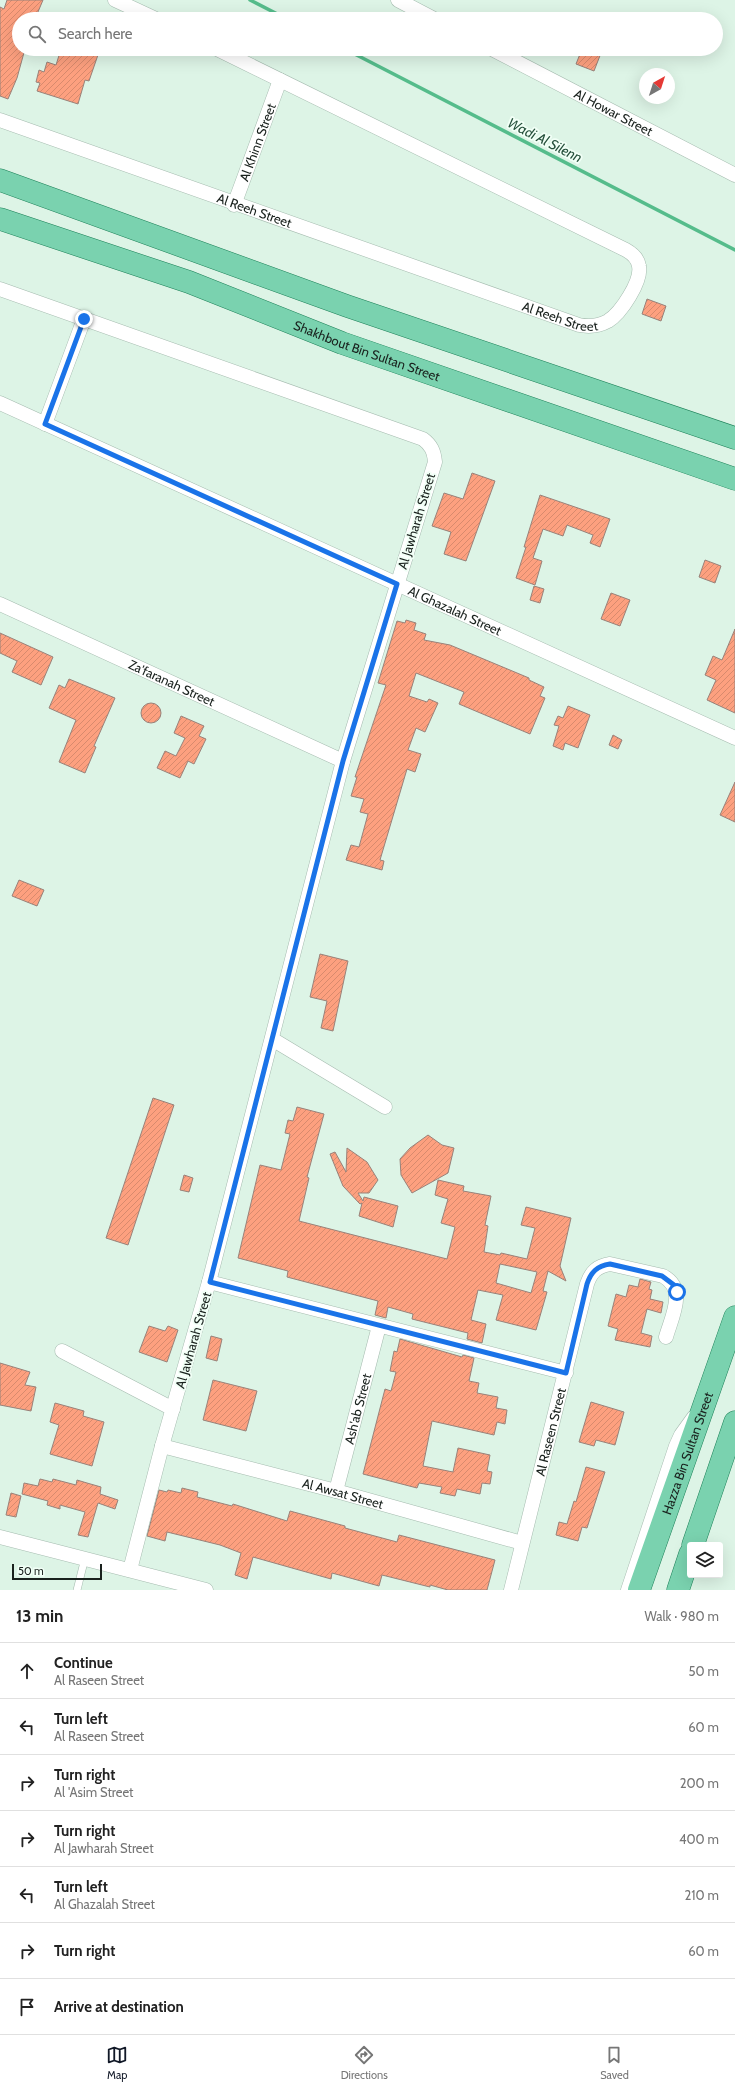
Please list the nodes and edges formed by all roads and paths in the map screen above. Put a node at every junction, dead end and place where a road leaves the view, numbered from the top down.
1 (115, 0) edge
2 (398, 0) edge
3 (141, 12) edge
4 (421, 12) edge
5 (231, 56) edge
6 (505, 56) edge
7 (280, 80) junction
8 (0, 120) edge
9 (735, 176) edge
10 (0, 180) edge
11 (234, 205) junction
12 (0, 219) edge
13 (0, 289) edge
14 (84, 319) junction
15 (0, 403) edge
16 (45, 424) junction
17 (735, 438) edge
18 (634, 445) junction
19 (662, 455) junction
20 (735, 467) edge
21 (735, 479) edge
22 (735, 494) edge
23 (397, 584) junction
24 (0, 604) edge
25 (735, 738) edge
26 (343, 761) junction
27 (272, 1039) junction
28 (385, 1107) dead end
29 (210, 1282) junction
30 (735, 1317) edge
31 (378, 1326) junction
32 (666, 1337) dead end
33 (62, 1351) dead end
34 (566, 1373) junction
35 (704, 1407) junction
36 (173, 1409) junction
37 (735, 1422) edge
38 (162, 1446) junction
39 (336, 1491) junction
40 (0, 1537) edge
41 (694, 1542) edge
42 (522, 1543) junction
43 (85, 1558) junction
44 (687, 1563) edge
45 (130, 1570) junction
46 (77, 1590) edge
47 (206, 1590) edge
48 (511, 1590) edge
49 (628, 1590) edge
50 (639, 1590) edge
51 (678, 1590) edge

1 - 3 street
2 - 4 street
5 - 7 street, Al Reeh Street
6 - 9 street, Al Howar Street
7 - 11 street, Al Khinn Street
7 - 11 street, Al Reeh Street
8 - 11 street, Al Reeh Street
10 - 17 main road
12 - 18 main road, Shakhbout Bin Sultan Street
13 - 14 street, Al Jawharah Street
14 - 16 street
14 - 23 street, Al Jawharah Street
15 - 16 street, Al Ghazalah Street
16 - 23 street, Al Ghazalah Street
18 - 19 main road, Shakhbout Bin Sultan Street
18 - 22 main road
19 - 20 main road
19 - 21 main road, Shakhbout Bin Sultan Street
23 - 25 street, Al Ghazalah Street
23 - 26 street, Al Jawharah Street
24 - 26 street, Za'faranah Street
26 - 27 street, Al Jawharah Street
27 - 28 street
27 - 29 street, Al Jawharah Street
29 - 31 street
29 - 36 street, Al Jawharah Street
30 - 35 main road, Hazza Bin Sultan Street
31 - 34 street
31 - 39 street, Ash'ab Street
32 - 34 street, Al Raseen Street
33 - 36 street
34 - 42 street, Al Raseen Street
35 - 49 street
35 - 50 main road, Hazza Bin Sultan Street
36 - 38 street, Al Jawharah Street
37 - 41 main road
38 - 39 street, Al Awsat Street
38 - 45 street, Al Jawharah Street
39 - 42 street, Al Awsat Street
40 - 43 street
42 - 48 street, Al Raseen Street
43 - 45 street
43 - 46 lane
44 - 51 main road
45 - 47 street

